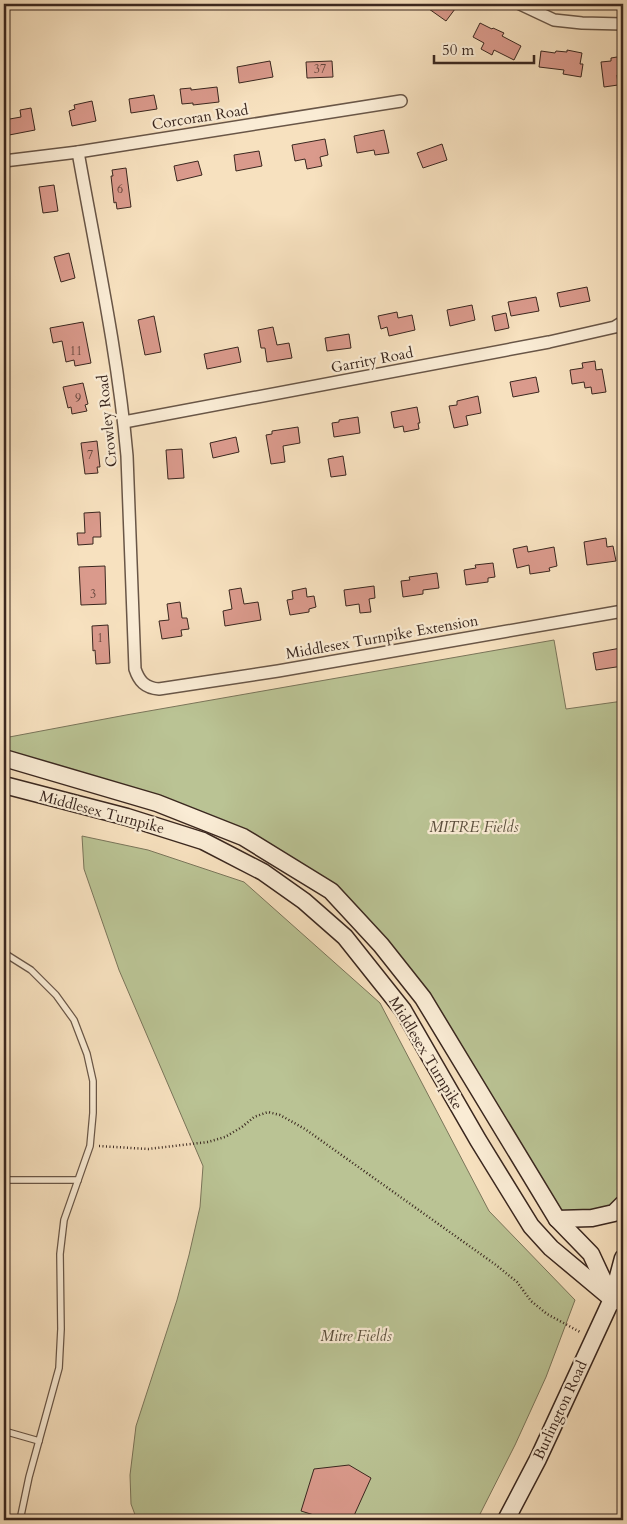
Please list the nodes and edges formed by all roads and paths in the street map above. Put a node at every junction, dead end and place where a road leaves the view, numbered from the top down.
1 (520, 4) edge
2 (623, 24) edge
3 (401, 101) dead end
4 (78, 152) junction
5 (4, 161) edge
6 (623, 322) edge
7 (124, 422) junction
8 (623, 611) edge
9 (146, 686) joint
10 (4, 758) edge
11 (4, 785) edge
12 (4, 953) edge
13 (90, 1146) junction
14 (4, 1180) edge
15 (78, 1180) junction
16 (623, 1204) edge
17 (557, 1219) junction
18 (623, 1258) edge
19 (618, 1301) edge
20 (593, 1339) junction
21 (4, 1431) edge
22 (39, 1441) junction
23 (20, 1520) edge
24 (506, 1520) edge

1 - 2 street
3 - 4 street, Corcoran Road
4 - 5 street, Corcoran Road
4 - 7 street, Crowley Road
6 - 7 street, Garrity Road
7 - 9 street, Crowley Road
8 - 9 street, Middlesex Turnpike Extension
10 - 17 main road, Middlesex Turnpike
11 - 19 main road, Middlesex Turnpike
12 - 13 lane
13 - 15 lane
13 - 20 path
14 - 15 lane
15 - 22 lane
16 - 17 main road
17 - 19 main road, Middlesex Turnpike
18 - 19 main road, Burlington Road
19 - 20 main road, Burlington Road
20 - 24 main road, Burlington Road
21 - 22 lane
22 - 23 lane

